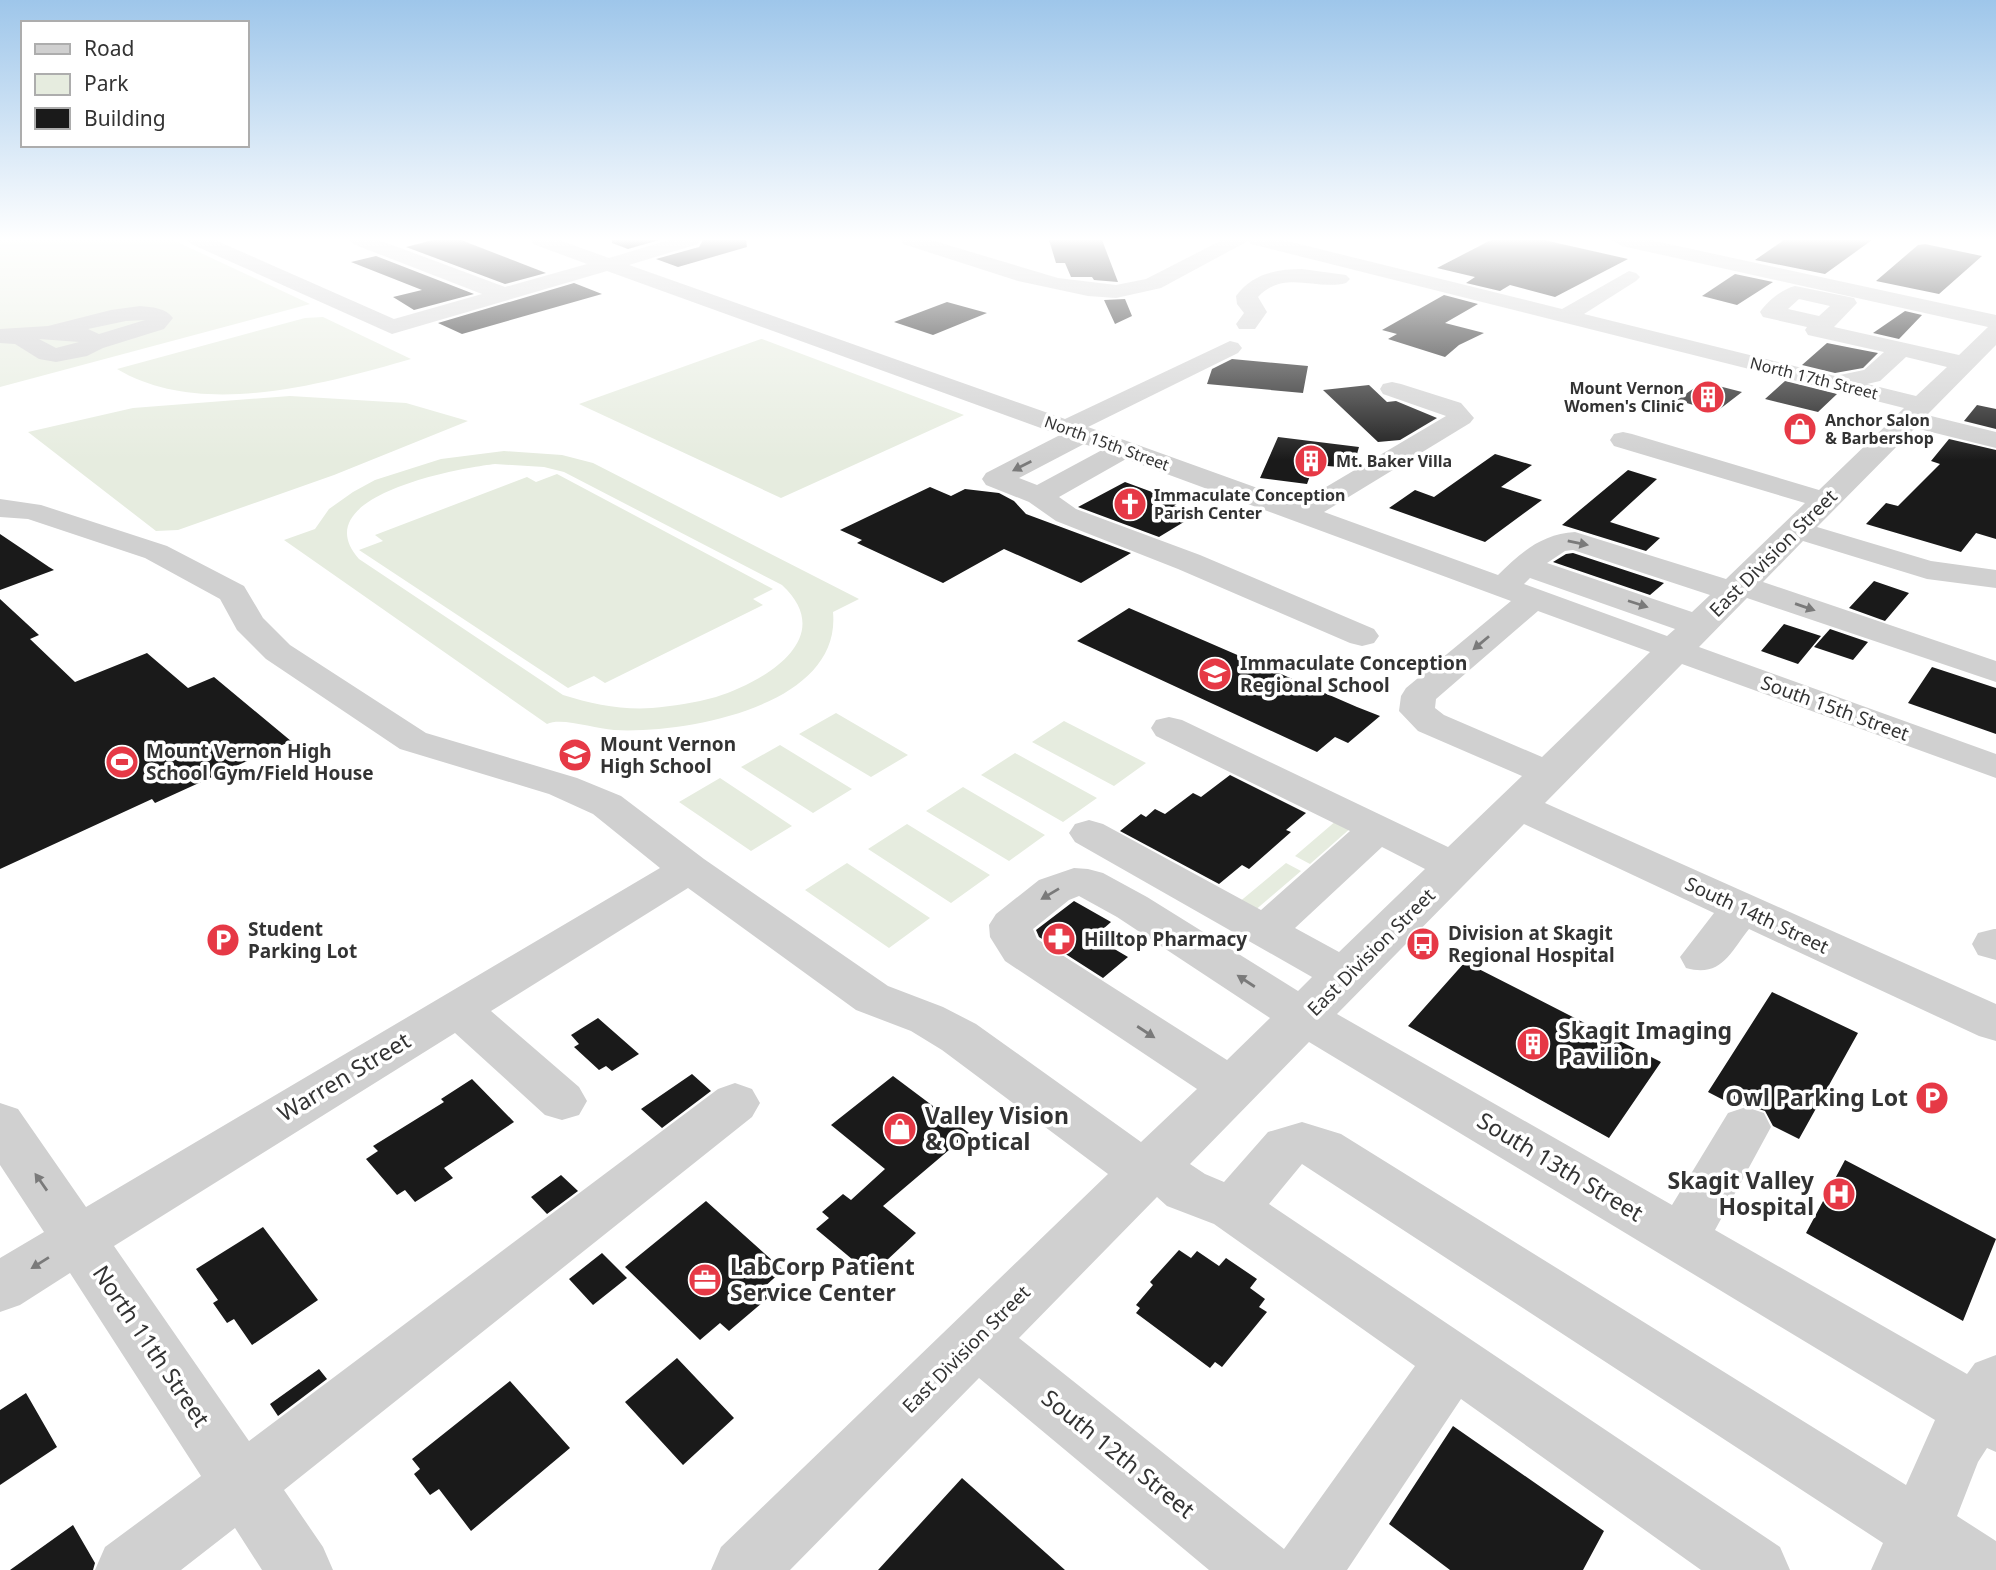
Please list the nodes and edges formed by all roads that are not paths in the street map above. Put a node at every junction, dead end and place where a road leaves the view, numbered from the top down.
1 (361, 313) edge
2 (440, 313) edge
3 (743, 313) edge
4 (1255, 313) edge
5 (1476, 313) edge
6 (1521, 313) edge
7 (1584, 313) edge
8 (1602, 313) edge
9 (1953, 313) edge
10 (1624, 315) dead end
11 (1996, 321) edge
12 (1786, 323) dead end
13 (1247, 324) dead end
14 (1816, 330) dead end
15 (50, 332) junction
16 (0, 336) edge
17 (95, 343) junction
18 (1752, 347) junction
19 (1230, 348) dead end
20 (1984, 348) edge
21 (1901, 349) junction
22 (1837, 384) junction
23 (1392, 389) dead end
24 (1914, 411) junction
25 (1074, 431) junction
26 (1623, 440) dead end
27 (1996, 440) edge
28 (1124, 449) junction
29 (1039, 496) junction
30 (1827, 500) junction
31 (0, 508) edge
32 (1301, 514) junction
33 (1797, 530) junction
34 (1996, 579) edge
35 (1520, 584) junction
36 (1737, 588) junction
37 (1362, 636) dead end
38 (1686, 638) junction
39 (1996, 672) edge
40 (1169, 729) dead end
41 (1996, 766) edge
42 (1534, 790) junction
43 (1377, 829) junction
44 (1089, 833) dead end
45 (1456, 867) junction
46 (689, 869) junction
47 (1742, 908) junction
48 (1265, 931) junction
49 (1702, 957) dead end
50 (1346, 976) junction
51 (458, 1009) junction
52 (1304, 1017) junction
53 (1996, 1024) edge
54 (1233, 1088) junction
55 (562, 1101) dead end
56 (735, 1103) dead end
57 (0, 1123) edge
58 (1746, 1127) dead end
59 (1150, 1170) junction
60 (1233, 1208) junction
61 (79, 1238) junction
62 (1681, 1239) junction
63 (0, 1287) edge
64 (976, 1339) junction
65 (1453, 1361) junction
66 (1989, 1405) edge
67 (243, 1483) junction
68 (1912, 1550) edge
69 (765, 1563) edge
70 (128, 1570) edge
71 (300, 1570) edge
72 (1260, 1570) edge
73 (1308, 1570) edge
74 (1756, 1570) edge
75 (1983, 1570) edge

1 - 2 street
3 - 25 street, North 15th Street
4 - 13 street
5 - 6 street
7 - 18 street, North 17th Street
8 - 10 street
9 - 11 street
12 - 18 street
14 - 21 street
15 - 16 street
15 - 17 street
15 - 17 street
16 - 17 street
18 - 22 street, North 17th Street
19 - 25 street
20 - 21 street
20 - 24 street, East Division Street
21 - 22 street
22 - 24 street, North 17th Street
23 - 32 street
24 - 27 street, North 17th Street
24 - 30 street, East Division Street
25 - 28 street, North 15th Street
25 -> 29 street
26 - 30 street
28 - 29 street
28 - 32 street, North 15th Street
29 - 37 street
30 - 33 street, East Division Street
31 - 46 street
32 - 35 street, North 15th Street
33 - 34 street
33 - 36 street, East Division Street
35 -> 36 street
35 - 38 street, North 15th Street
35 -> 42 street, South 14th Street
36 - 38 street, East Division Street
36 -> 39 street
38 - 41 street, South 15th Street
38 - 42 street, East Division Street
40 - 43 street
42 - 45 street, East Division Street
42 - 47 street, South 14th Street
43 - 45 street
43 - 48 street
44 - 48 street
45 - 50 street, East Division Street
46 - 51 street, Warren Street
46 - 59 street
47 - 49 street
47 - 53 street, South 14th Street
48 - 50 street
50 - 52 street, East Division Street
51 - 55 street
51 - 61 street, Warren Street
52 - 54 street, East Division Street
52 -> 54 street, South 13th Street
52 - 62 street, South 13th Street
54 - 59 street, East Division Street
56 - 67 street
61 -> 57 street, North 11th Street
58 - 62 street
59 - 60 street
59 - 64 street, East Division Street
60 - 65 street
60 - 68 street
61 -> 63 street, Warren Street
61 - 67 street, North 11th Street
62 - 66 street, South 13th Street
64 - 69 street, East Division Street
64 - 72 street, South 12th Street
65 - 73 street
65 - 74 street
66 - 68 street
67 - 70 street
67 - 71 street, North 11th Street
68 - 75 street

